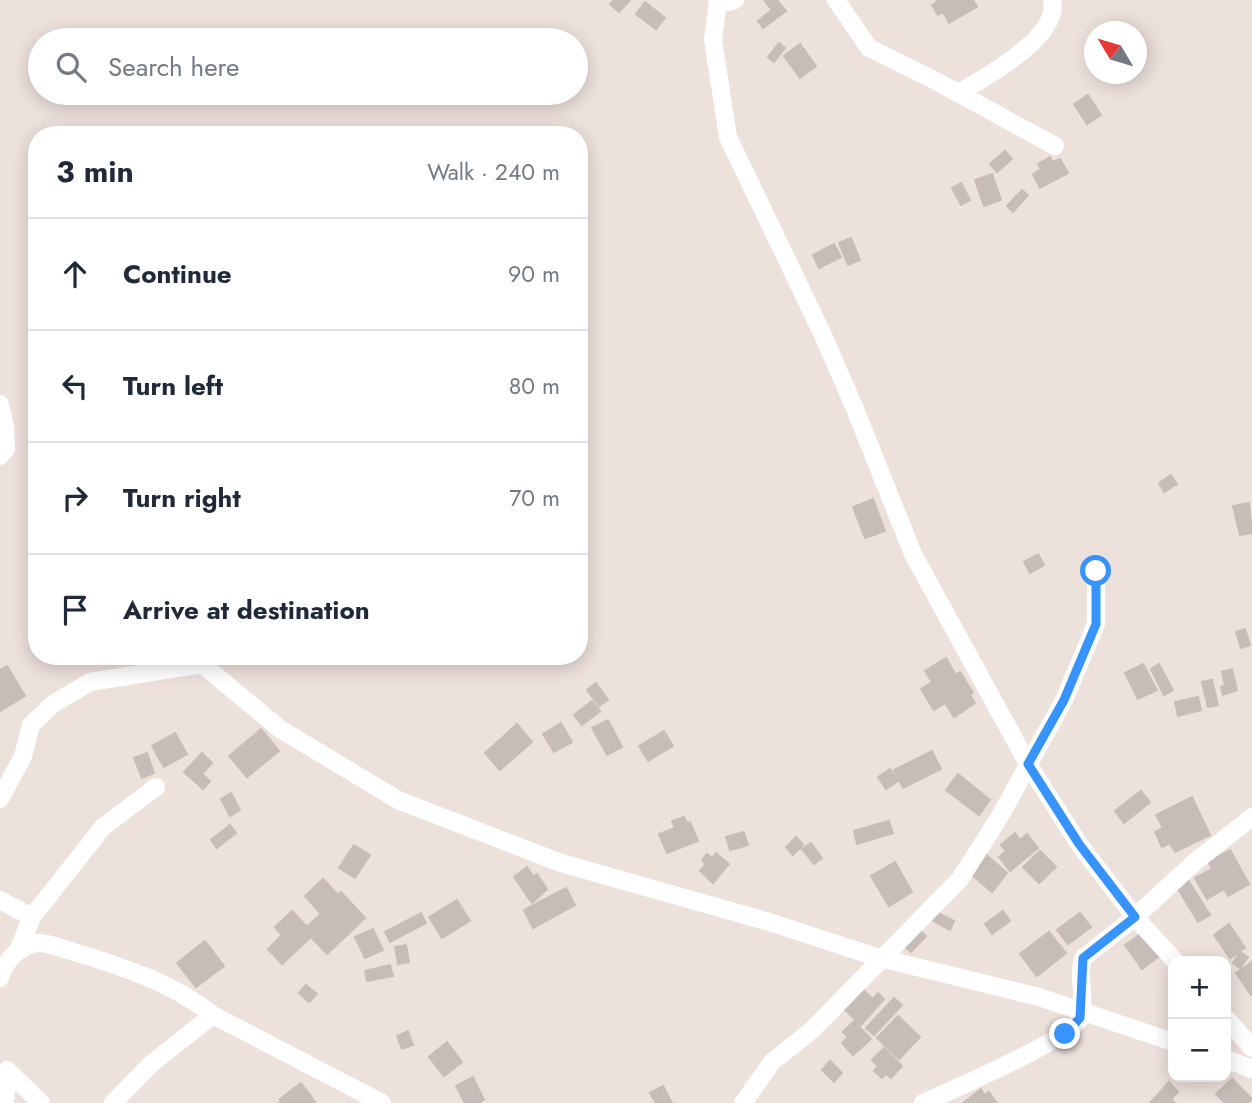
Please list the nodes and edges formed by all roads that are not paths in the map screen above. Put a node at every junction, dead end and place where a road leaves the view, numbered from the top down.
1 (720, 0) edge
2 (735, 0) edge
3 (835, 0) edge
4 (1052, 0) edge
5 (959, 93) junction
6 (1055, 146) dead end
7 (0, 404) edge
8 (0, 456) edge
9 (1096, 571) dead end
10 (196, 665) edge
11 (203, 665) edge
12 (1028, 764) junction
13 (156, 787) dead end
14 (0, 799) edge
15 (1252, 817) edge
16 (0, 900) edge
17 (1135, 917) junction
18 (32, 918) junction
19 (19, 948) junction
20 (1170, 956) edge
21 (880, 958) junction
22 (0, 978) edge
23 (1081, 1012) junction
24 (212, 1015) junction
25 (1227, 1019) edge
26 (1168, 1040) edge
27 (1252, 1048) edge
28 (1231, 1061) edge
29 (4, 1063) edge
30 (1252, 1069) edge
31 (5, 1103) edge
32 (41, 1103) edge
33 (113, 1103) edge
34 (382, 1103) edge
35 (743, 1103) edge
36 (923, 1103) edge

1 - 2 street
1 - 12 street
3 - 5 street
4 - 5 street
5 - 6 street
7 - 8 street
9 - 12 street
10 - 14 street
11 - 21 street
12 - 17 street
12 - 21 street
13 - 18 street
15 - 17 street
16 - 18 street
17 - 20 street
17 - 23 street
18 - 19 street
19 - 22 street
19 - 24 street
21 - 23 street
21 - 35 street
23 - 26 street
23 - 36 street
24 - 33 street
24 - 34 street
25 - 27 street
28 - 30 street
29 - 31 street
29 - 32 street

